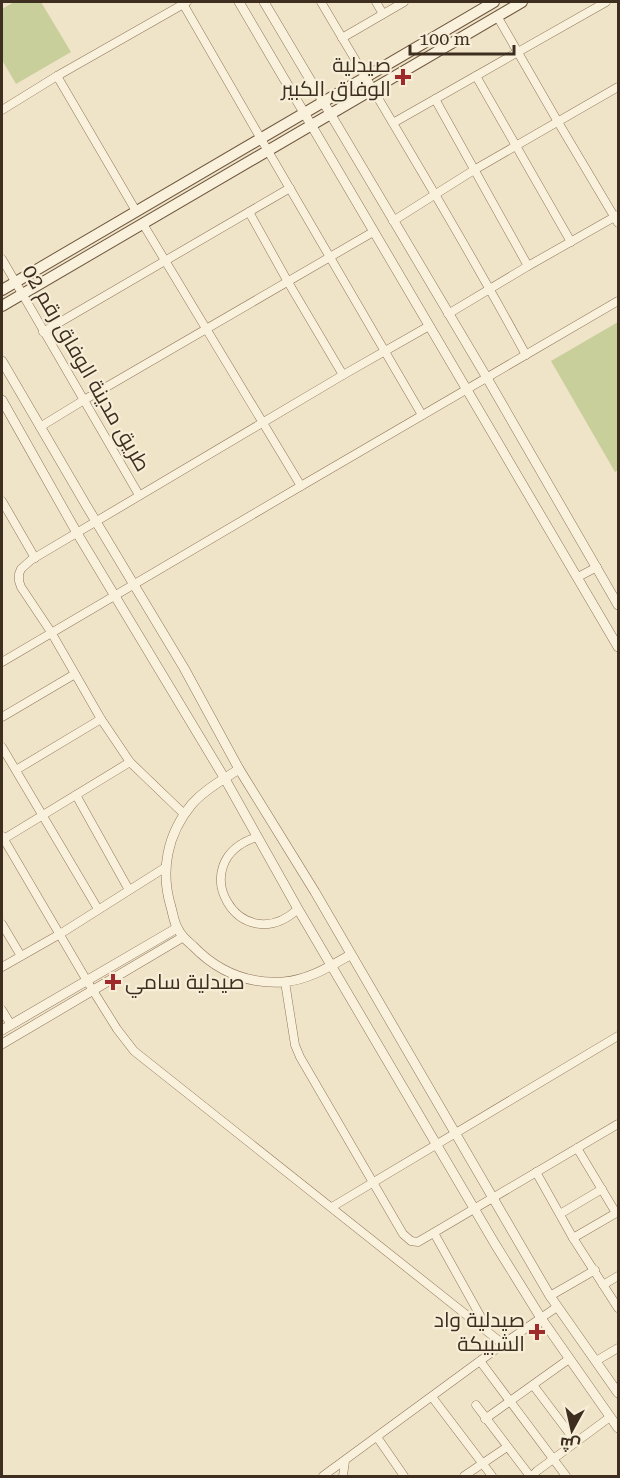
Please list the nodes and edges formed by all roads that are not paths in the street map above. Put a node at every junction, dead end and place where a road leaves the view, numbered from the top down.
1 (185, 2) edge
2 (239, 2) edge
3 (264, 2) edge
4 (321, 2) edge
5 (375, 2) edge
6 (404, 2) edge
7 (522, 2) edge
8 (606, 2) edge
9 (490, 3) edge
10 (383, 14) junction
11 (497, 16) junction
12 (342, 38) junction
13 (517, 52) junction
14 (57, 76) junction
15 (476, 76) junction
16 (365, 77) junction
17 (618, 87) edge
18 (373, 89) junction
19 (435, 99) junction
20 (323, 102) junction
21 (2, 110) edge
22 (304, 113) junction
23 (331, 114) junction
24 (558, 122) junction
25 (393, 123) junction
26 (311, 125) junction
27 (261, 138) junction
28 (516, 146) junction
29 (268, 151) junction
30 (474, 170) junction
31 (290, 188) junction
32 (435, 195) junction
33 (136, 211) junction
34 (249, 212) junction
35 (617, 218) edge
36 (393, 221) junction
37 (143, 224) junction
38 (373, 232) junction
39 (571, 242) junction
40 (330, 258) junction
41 (2, 259) edge
42 (166, 260) junction
43 (528, 266) junction
44 (14, 282) junction
45 (288, 282) junction
46 (490, 289) junction
47 (2, 290) edge
48 (22, 295) junction
49 (618, 301) edge
50 (2, 306) edge
51 (448, 314) junction
52 (429, 326) junction
53 (206, 330) junction
54 (43, 332) junction
55 (386, 351) junction
56 (526, 355) junction
57 (2, 361) edge
58 (343, 375) junction
59 (487, 378) junction
60 (467, 389) junction
61 (2, 400) edge
62 (84, 400) junction
63 (422, 415) junction
64 (263, 423) junction
65 (40, 427) junction
66 (300, 486) junction
67 (139, 495) junction
68 (2, 501) edge
69 (96, 522) junction
70 (77, 533) junction
71 (35, 558) junction
72 (597, 567) junction
73 (578, 577) junction
74 (133, 584) junction
75 (115, 596) junction
76 (618, 605) edge
77 (51, 632) junction
78 (618, 647) edge
79 (2, 662) edge
80 (75, 674) junction
81 (2, 717) edge
82 (101, 719) junction
83 (2, 747) edge
84 (130, 762) junction
85 (16, 770) junction
86 (239, 770) junction
87 (225, 779) junction
88 (76, 795) junction
89 (184, 814) junction
90 (42, 816) junction
91 (257, 837) junction
92 (2, 838) edge
93 (166, 867) junction
94 (129, 890) junction
95 (98, 909) junction
96 (298, 909) junction
97 (2, 924) edge
98 (177, 928) junction
99 (60, 934) junction
100 (183, 937) junction
101 (350, 955) junction
102 (21, 956) junction
103 (332, 966) junction
104 (2, 967) edge
105 (87, 981) junction
106 (285, 982) junction
107 (93, 990) junction
108 (2, 1010) edge
109 (11, 1025) junction
110 (2, 1030) edge
111 (618, 1036) edge
112 (2, 1044) edge
113 (618, 1125) edge
114 (456, 1134) junction
115 (437, 1145) junction
116 (577, 1148) junction
117 (536, 1172) junction
118 (374, 1182) junction
119 (602, 1189) junction
120 (493, 1198) junction
121 (332, 1207) junction
122 (474, 1209) junction
123 (617, 1213) edge
124 (560, 1214) junction
125 (434, 1233) junction
126 (573, 1238) junction
127 (595, 1270) junction
128 (618, 1276) edge
129 (603, 1286) junction
130 (550, 1296) junction
131 (557, 1307) junction
132 (618, 1308) edge
133 (541, 1318) junction
134 (490, 1333) junction
135 (503, 1344) junction
136 (618, 1348) edge
137 (569, 1359) junction
138 (480, 1361) junction
139 (596, 1361) junction
140 (533, 1385) junction
141 (618, 1393) edge
142 (432, 1397) junction
143 (510, 1401) junction
144 (476, 1405) dead end
145 (610, 1417) junction
146 (485, 1419) junction
147 (618, 1428) edge
148 (377, 1437) junction
149 (576, 1442) junction
150 (507, 1447) junction
151 (553, 1459) junction
152 (345, 1461) junction
153 (482, 1464) junction
154 (323, 1476) edge
155 (343, 1476) edge
156 (404, 1476) edge
157 (464, 1476) edge
158 (492, 1476) edge
159 (531, 1476) edge
160 (566, 1476) edge

1 - 14 street
1 - 27 street
2 - 22 street
3 - 20 street
4 - 12 street
5 - 10 street
6 - 10 street
7 - 11 main road
8 - 13 street
9 - 16 main road
10 - 12 street
11 - 13 street
11 - 18 main road
12 - 16 street
13 - 15 street
13 - 24 street
14 - 21 street
14 - 33 street
15 - 19 street
15 - 28 street
16 - 18 street
16 - 20 main road
17 - 24 street
18 - 23 main road
18 - 25 street
19 - 25 street
19 - 30 street
20 - 22 main road
20 - 23 street
22 - 26 street
22 - 27 main road
23 - 26 main road
23 - 36 street
24 - 28 street
24 - 35 street
25 - 32 street
26 - 29 main road
26 - 38 street
27 - 29 street
27 - 33 main road
28 - 30 street
28 - 39 street
29 - 31 street
29 - 37 main road
30 - 32 street
30 - 43 street
31 - 34 street
31 - 40 street
32 - 36 street
32 - 46 street
33 - 44 main road
34 - 42 street
34 - 45 street
35 - 39 street
36 - 51 street
37 - 42 street
37 - 48 main road
38 - 40 street
38 - 52 street
39 - 43 street
40 - 45 street
40 - 55 street
41 - 44 street, طريق مدينة الوفاق رقم 02
42 - 53 street
42 - 54 street
43 - 46 street
44 - 47 main road
44 - 48 street, طريق مدينة الوفاق رقم 02
45 - 53 street
45 - 58 street
46 - 51 street
46 - 56 street
48 - 50 main road
48 - 54 street, طريق مدينة الوفاق رقم 02
49 - 56 street
51 - 59 street
52 - 55 street
52 - 60 street
53 - 62 street
53 - 64 street
54 - 62 street, طريق مدينة الوفاق رقم 02
55 - 58 street
55 - 63 street
56 - 59 street
57 - 65 street
58 - 64 street
59 - 60 street
59 - 72 street
60 - 63 street
60 - 73 street
61 - 70 street
62 - 65 street
62 - 67 street, طريق مدينة الوفاق رقم 02
63 - 66 street
64 - 66 street
64 - 67 street
65 - 69 street
66 - 74 street
67 - 69 street
68 - 71 street
69 - 70 street
69 - 74 street
70 - 71 street
70 - 75 street
71 - 77 street
72 - 73 street
72 - 76 street
73 - 78 street
74 - 75 street
74 - 86 street
75 - 77 street
75 - 87 street
77 - 79 street
77 - 80 street
80 - 81 street
80 - 82 street
82 - 84 street
82 - 85 street
83 - 85 street
84 - 88 street
84 - 89 street
85 - 90 street
86 - 87 street
86 - 101 street
87 - 89 street
87 - 91 street
88 - 90 street
88 - 94 street
89 - 93 street
90 - 92 street
90 - 95 street
91 - 96 street
91 - 96 street
92 - 99 street
93 - 94 street
93 - 98 street
94 - 95 street
95 - 99 street
96 - 103 street
97 - 102 street
98 - 100 street
98 - 105 street
99 - 102 street
99 - 105 street
100 - 106 street
100 - 107 street
101 - 103 street
101 - 114 street
102 - 104 street
103 - 106 street
103 - 115 street
105 - 107 street
105 - 109 street
106 - 118 street
107 - 112 street
107 - 121 street
108 - 109 street
109 - 110 street
111 - 114 street
113 - 116 street
114 - 115 street
114 - 120 street
115 - 118 street
115 - 122 street
116 - 117 street
116 - 119 street
117 - 120 street
117 - 124 street
118 - 121 street
118 - 125 street
119 - 123 street
119 - 124 street
120 - 122 street
120 - 130 street
121 - 134 street
122 - 125 street
122 - 133 street
123 - 126 street
124 - 126 street
125 - 134 street
126 - 127 street
127 - 129 street
127 - 130 street
128 - 129 street
129 - 132 street
130 - 131 street
131 - 133 street
131 - 139 street
133 - 135 street
133 - 137 street
134 - 135 street
135 - 138 street
136 - 139 street
137 - 140 street
137 - 145 street
138 - 142 street
138 - 143 street
139 - 141 street
140 - 143 street
140 - 149 street
142 - 148 street
142 - 153 street
143 - 146 street
143 - 151 street
144 - 146 street
145 - 147 street
145 - 149 street
146 - 150 street
148 - 152 street
148 - 156 street
149 - 151 street
150 - 153 street
150 - 159 street
151 - 159 street
151 - 160 street
152 - 154 street
152 - 155 street
153 - 157 street
153 - 158 street

